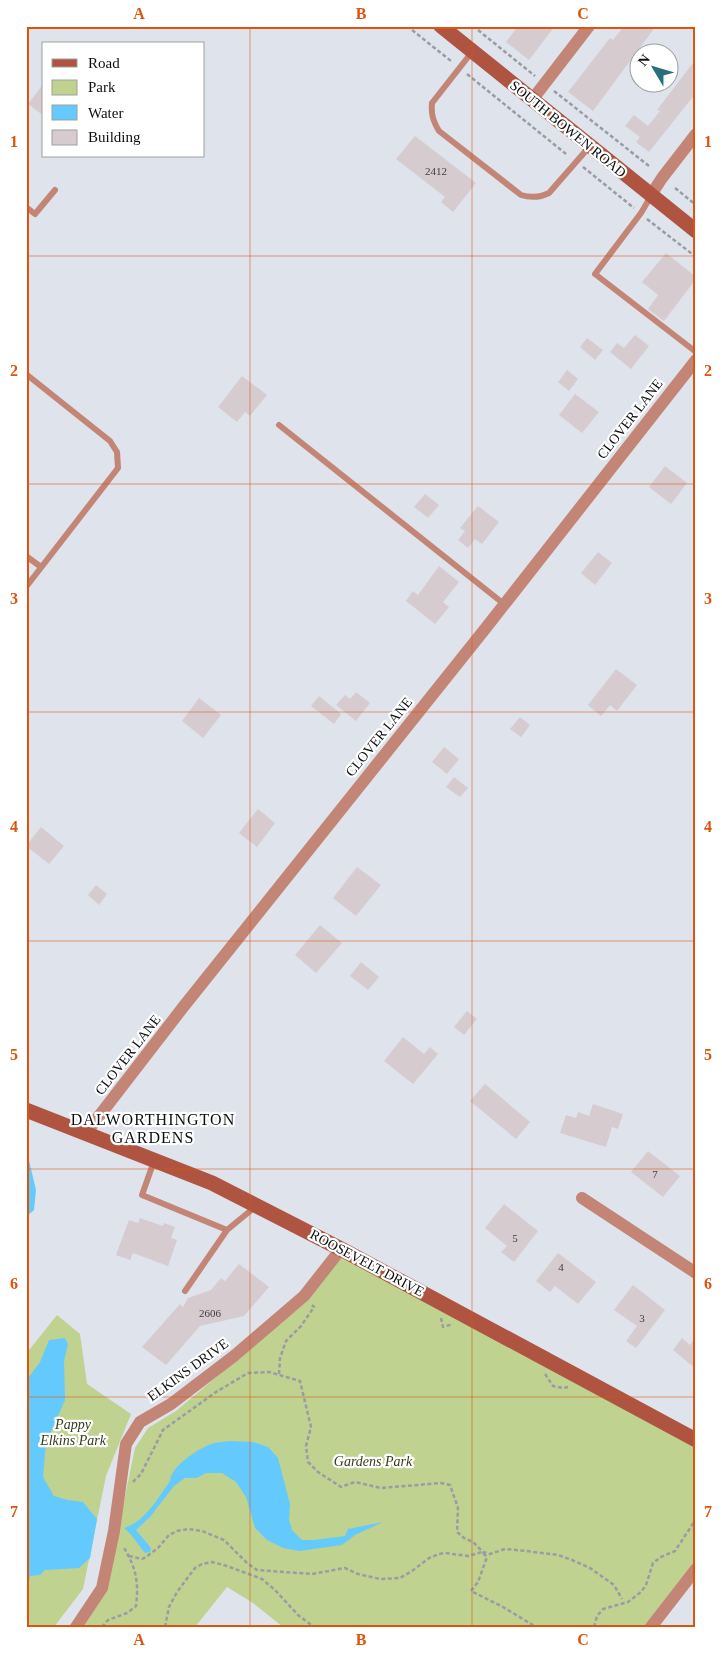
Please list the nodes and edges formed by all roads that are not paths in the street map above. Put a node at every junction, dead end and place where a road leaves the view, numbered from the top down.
1 (440, 26) edge
2 (589, 26) edge
3 (472, 52) junction
4 (532, 100) junction
5 (696, 134) edge
6 (590, 146) junction
7 (55, 190) dead end
8 (651, 195) junction
9 (26, 207) edge
10 (696, 231) edge
11 (696, 352) edge
12 (696, 360) edge
13 (26, 374) edge
14 (279, 425) dead end
15 (26, 556) edge
16 (41, 567) junction
17 (26, 586) edge
18 (504, 604) junction
19 (26, 1110) edge
20 (86, 1133) junction
21 (154, 1160) junction
22 (582, 1198) dead end
23 (256, 1206) junction
24 (227, 1230) junction
25 (342, 1249) junction
26 (696, 1274) edge
27 (185, 1291) dead end
28 (696, 1440) edge
29 (696, 1568) edge
30 (76, 1627) edge
31 (651, 1627) edge

1 - 3 street, SOUTH BOWEN ROAD
2 - 4 street
3 - 4 street, SOUTH BOWEN ROAD
3 - 6 lane
4 - 6 street, SOUTH BOWEN ROAD
5 - 8 street
6 - 8 street, SOUTH BOWEN ROAD
7 - 9 lane
8 - 10 street, SOUTH BOWEN ROAD
8 - 11 lane
12 - 18 street, CLOVER LANE
13 - 16 lane
14 - 18 lane
15 - 16 lane
16 - 17 lane
18 - 20 street, CLOVER LANE
19 - 20 street, ROOSEVELT DRIVE
20 - 21 street, ROOSEVELT DRIVE
21 - 23 street, ROOSEVELT DRIVE
21 - 24 lane
22 - 26 street
23 - 24 lane
23 - 25 street, ROOSEVELT DRIVE
24 - 27 lane
25 - 28 street, ROOSEVELT DRIVE
25 - 30 street, ELKINS DRIVE
29 - 31 street

